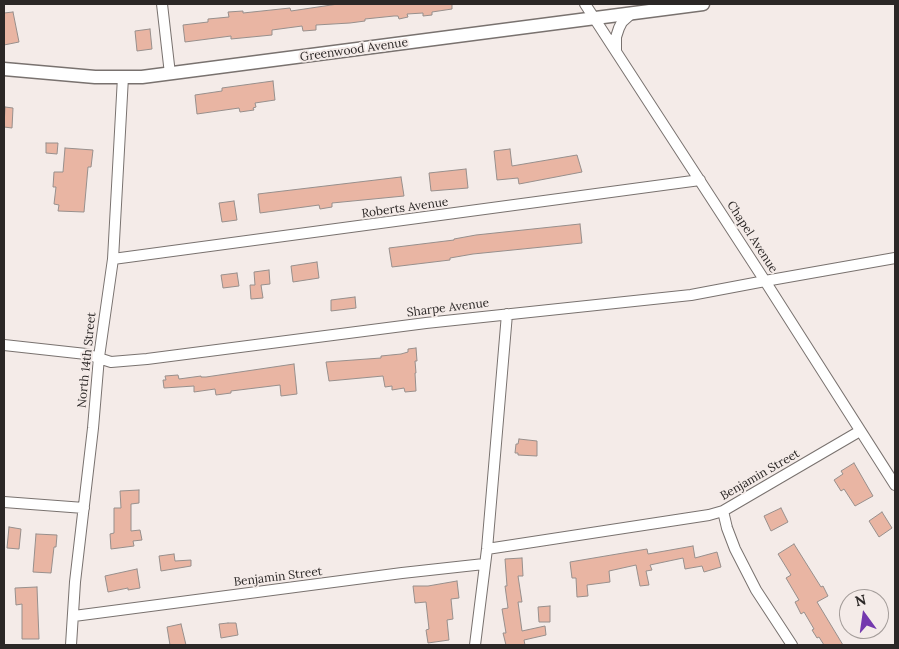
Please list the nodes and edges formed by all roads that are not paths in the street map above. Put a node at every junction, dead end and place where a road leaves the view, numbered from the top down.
1 (162, 4) edge
2 (585, 4) edge
3 (703, 4) edge
4 (632, 13) junction
5 (594, 17) junction
6 (616, 52) junction
7 (4, 69) edge
8 (170, 74) junction
9 (123, 77) junction
10 (700, 180) junction
11 (895, 258) edge
12 (113, 259) junction
13 (766, 280) junction
14 (507, 314) junction
15 (4, 345) edge
16 (99, 357) junction
17 (860, 431) junction
18 (892, 474) edge
19 (895, 485) edge
20 (4, 502) edge
21 (84, 508) junction
22 (724, 511) junction
23 (487, 549) junction
24 (484, 564) junction
25 (74, 616) junction
26 (71, 645) edge
27 (475, 645) edge
28 (792, 645) edge

1 - 8 street
2 - 5 street, Chapel Avenue
3 - 4 street, Greenwood Avenue
4 - 5 street, Greenwood Avenue
4 - 6 street
5 - 6 street, Chapel Avenue
5 - 8 street, Greenwood Avenue
6 - 10 street, Chapel Avenue
7 - 9 street, Greenwood Avenue
8 - 9 street, Greenwood Avenue
9 - 12 street, North 14th Street
10 - 12 street, Roberts Avenue
10 - 13 street, Chapel Avenue
11 - 13 street, Sharpe Avenue
12 - 16 street, North 14th Street
13 - 14 street, Sharpe Avenue
13 - 17 street, Chapel Avenue
14 - 16 street, Sharpe Avenue
14 - 23 street
15 - 16 street, Sharpe Avenue
16 - 21 street, North 14th Street
17 - 18 street, Chapel Avenue
17 - 22 street, Benjamin Street
18 - 19 street, Chapel Avenue
20 - 21 street
21 - 25 street, North 14th Street
22 - 23 street, Benjamin Street
22 - 28 street
23 - 24 street
24 - 25 street, Benjamin Street
24 - 27 street
25 - 26 street, North 14th Street

